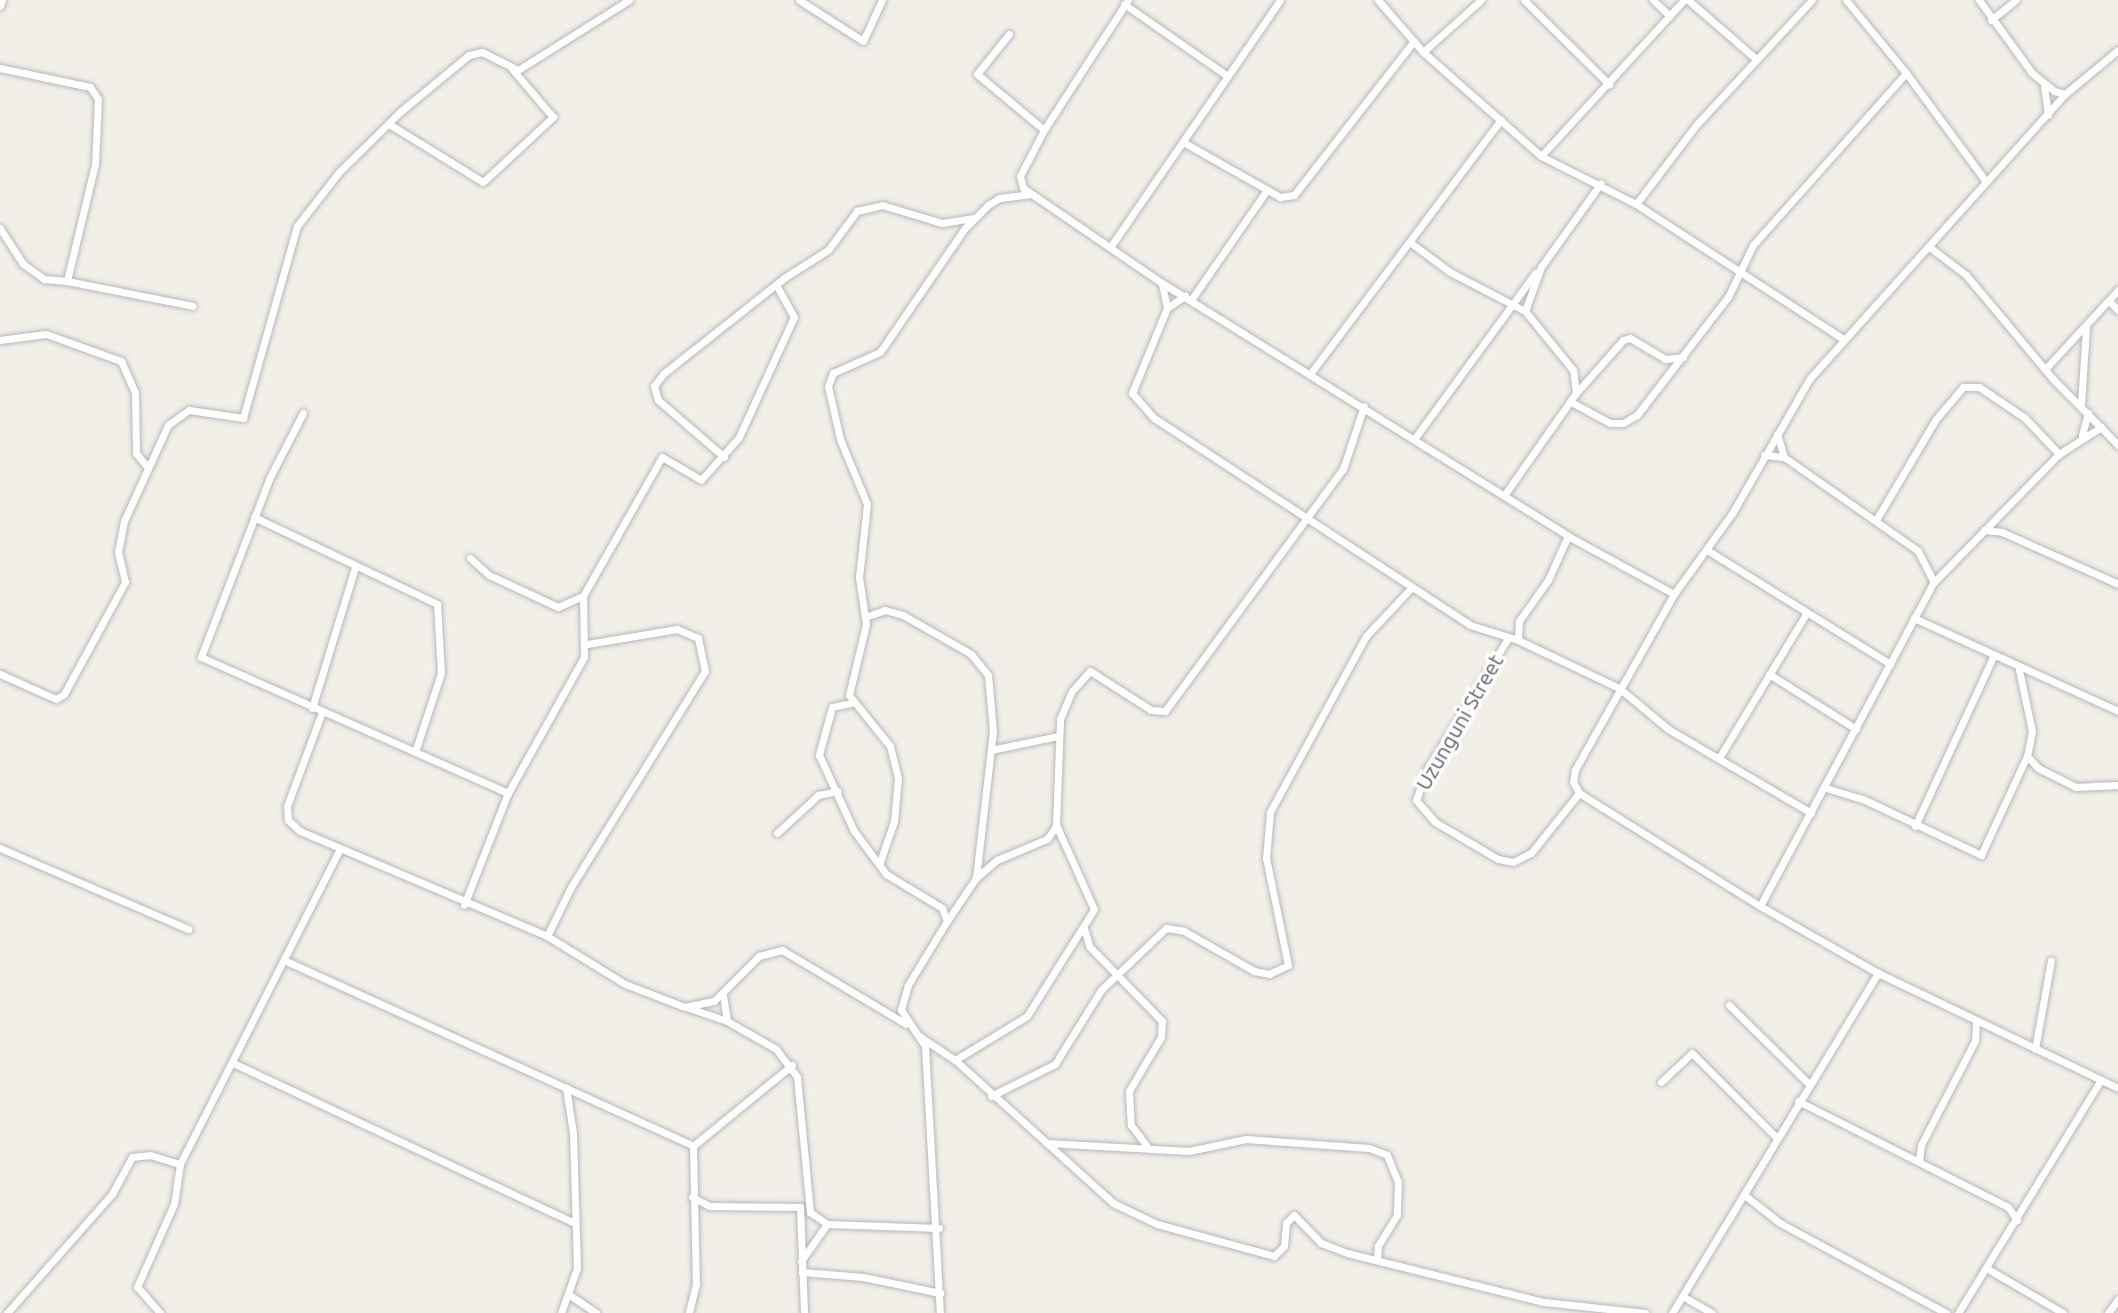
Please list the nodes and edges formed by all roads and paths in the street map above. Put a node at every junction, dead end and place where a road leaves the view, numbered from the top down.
1 (2, 0) edge
2 (629, 0) edge
3 (799, 0) edge
4 (882, 0) edge
5 (1280, 0) edge
6 (1378, 0) edge
7 (1481, 0) edge
8 (1524, 0) edge
9 (1653, 0) edge
10 (1686, 0) edge
11 (1812, 0) edge
12 (1846, 0) edge
13 (1979, 0) edge
14 (2016, 0) edge
15 (1126, 2) edge
16 (0, 6) edge
17 (1670, 16) junction
18 (1991, 20) junction
19 (1009, 34) dead end
20 (1414, 41) junction
21 (2118, 50) edge
22 (1423, 52) junction
23 (1757, 60) junction
24 (0, 68) edge
25 (511, 68) junction
26 (1906, 74) junction
27 (1226, 75) junction
28 (1609, 84) junction
29 (2043, 86) junction
30 (2065, 94) junction
31 (2048, 115) junction
32 (1501, 120) junction
33 (388, 124) junction
34 (1044, 130) junction
35 (1183, 142) junction
36 (1541, 156) junction
37 (1985, 180) junction
38 (1601, 183) junction
39 (1266, 190) junction
40 (1030, 194) junction
41 (1636, 204) junction
42 (974, 218) junction
43 (0, 228) edge
44 (1411, 243) junction
45 (1111, 246) junction
46 (1928, 246) junction
47 (1541, 267) junction
48 (1736, 273) junction
49 (67, 281) junction
50 (1161, 283) junction
51 (776, 285) junction
52 (2118, 290) edge
53 (1188, 298) junction
54 (2109, 301) junction
55 (1512, 304) junction
56 (193, 306) dead end
57 (1167, 308) junction
58 (2118, 310) edge
59 (1525, 311) junction
60 (2086, 326) junction
61 (1843, 338) junction
62 (0, 340) edge
63 (1683, 357) junction
64 (2047, 367) junction
65 (1310, 374) junction
66 (1576, 393) junction
67 (1571, 402) junction
68 (2081, 404) junction
69 (1364, 406) junction
70 (303, 413) dead end
71 (2088, 413) junction
72 (2101, 427) junction
73 (1777, 434) junction
74 (2082, 435) junction
75 (1415, 438) junction
76 (2118, 445) edge
77 (2059, 454) junction
78 (1764, 455) junction
79 (724, 457) junction
80 (1784, 457) junction
81 (148, 468) junction
82 (1505, 494) junction
83 (1999, 515) junction
84 (254, 517) junction
85 (1309, 518) junction
86 (1876, 520) junction
87 (1984, 530) junction
88 (2002, 532) junction
89 (1568, 536) junction
90 (1707, 550) junction
91 (470, 558) dead end
92 (355, 567) junction
93 (2116, 580) edge
94 (1934, 582) junction
95 (1412, 587) junction
96 (1674, 594) junction
97 (583, 596) junction
98 (1807, 611) junction
99 (865, 617) junction
100 (1914, 618) junction
101 (1507, 640) junction
102 (1518, 640) junction
103 (587, 644) junction
104 (1993, 657) junction
105 (1890, 664) junction
106 (2019, 670) junction
107 (0, 674) edge
108 (1769, 674) junction
109 (1619, 688) junction
110 (851, 703) junction
111 (312, 708) junction
112 (2118, 711) edge
113 (322, 712) junction
114 (1856, 729) junction
115 (1058, 736) junction
116 (991, 750) junction
117 (415, 752) junction
118 (2027, 756) junction
119 (1718, 758) junction
120 (2118, 785) edge
121 (1826, 788) junction
122 (838, 791) junction
123 (508, 793) junction
124 (1580, 793) junction
125 (1811, 813) junction
126 (1056, 825) junction
127 (1915, 826) junction
128 (777, 832) dead end
129 (0, 848) edge
130 (339, 850) junction
131 (880, 862) junction
132 (976, 878) junction
133 (464, 905) junction
134 (1760, 906) junction
135 (947, 921) junction
136 (1084, 928) junction
137 (188, 929) dead end
138 (547, 936) junction
139 (1089, 946) junction
140 (1071, 948) junction
141 (2051, 960) dead end
142 (286, 961) junction
143 (1116, 973) junction
144 (1878, 973) junction
145 (723, 995) junction
146 (1730, 1005) dead end
147 (685, 1007) junction
148 (1976, 1020) junction
149 (727, 1021) junction
150 (906, 1024) junction
151 (919, 1036) junction
152 (2035, 1049) junction
153 (955, 1060) junction
154 (233, 1063) junction
155 (792, 1065) junction
156 (2101, 1080) junction
157 (1661, 1082) dead end
158 (1809, 1084) junction
159 (566, 1088) junction
160 (2118, 1088) edge
161 (991, 1096) junction
162 (1798, 1101) junction
163 (1777, 1138) junction
164 (1046, 1143) junction
165 (693, 1146) junction
166 (1147, 1146) junction
167 (1919, 1161) junction
168 (180, 1164) junction
169 (692, 1197) junction
170 (1747, 1197) junction
171 (2017, 1220) junction
172 (574, 1223) junction
173 (827, 1224) junction
174 (939, 1228) junction
175 (1377, 1260) junction
176 (802, 1261) junction
177 (1988, 1269) junction
178 (802, 1272) junction
179 (940, 1293) junction
180 (571, 1296) junction
181 (1684, 1297) junction
182 (2118, 1298) edge
183 (7, 1313) edge
184 (160, 1313) edge
185 (561, 1313) edge
186 (596, 1313) edge
187 (689, 1313) edge
188 (804, 1313) edge
189 (940, 1313) edge
190 (1645, 1313) edge
191 (1672, 1313) edge
192 (1712, 1313) edge
193 (1946, 1313) edge
194 (1958, 1313) edge
195 (2063, 1313) edge
196 (2108, 1313) edge

1 - 16 street
2 - 25 street
3 - 4 street
5 - 27 street
6 - 20 street
7 - 22 street
8 - 28 street
9 - 17 street
10 - 17 street
10 - 23 street
11 - 23 street
12 - 26 street
13 - 18 street
14 - 18 street
15 - 27 street
15 - 34 street
17 - 28 street
18 - 29 street
19 - 34 street
20 - 22 street
20 - 39 street
21 - 30 street
22 - 32 street
23 - 41 street
24 - 49 street
25 - 33 street
25 - 33 street
26 - 37 street
26 - 48 street
27 - 35 street
28 - 36 street
29 - 30 street
29 - 31 street
30 - 31 street
31 - 37 street
32 - 36 street
32 - 44 street
33 - 81 street
34 - 40 street
35 - 39 street
35 - 45 street
36 - 38 street
37 - 46 street
38 - 41 street
38 - 47 street
39 - 53 street
40 - 42 street
40 - 45 street
41 - 48 street
42 - 51 street
42 - 99 street
43 - 49 street
44 - 55 street
44 - 65 street
45 - 50 street
46 - 61 street
46 - 64 street
47 - 55 street
47 - 59 street
48 - 61 street
48 - 63 street
49 - 56 street
50 - 53 street
50 - 57 street
51 - 79 street
51 - 79 street
52 - 54 street
53 - 57 street
53 - 65 street
54 - 58 street
54 - 60 street
55 - 59 street
55 - 75 street
57 - 85 street
59 - 66 street
60 - 64 street
60 - 68 street
61 - 73 street
62 - 81 street
63 - 66 street
63 - 67 street
64 - 68 street
65 - 69 street
66 - 67 street
67 - 82 street
68 - 71 street
69 - 75 street
69 - 85 street
70 - 84 street
71 - 72 street
71 - 74 street
72 - 74 street
72 - 76 street
73 - 78 street
73 - 80 street
74 - 77 street
75 - 82 street
77 - 83 street
77 - 86 street
78 - 80 street
78 - 90 street
79 - 97 street
80 - 86 street
81 - 107 street
82 - 89 street
83 - 87 street
83 - 88 street
84 - 92 street
84 - 111 street
85 - 95 street
85 - 115 street
86 - 94 street
87 - 88 street
87 - 94 street
88 - 93 street
89 - 96 street
89 - 102 street
90 - 96 street
90 - 98 street
91 - 97 street
92 - 111 street
92 - 117 street
94 - 100 street
95 - 101 street
95 - 143 street
96 - 109 street
97 - 103 street
98 - 105 street
98 - 108 street
99 - 110 street
99 - 116 street
100 - 104 street
100 - 105 street
101 - 102 street
101 - 124 street, Uzunguni Street
102 - 109 street
103 - 123 street
103 - 138 street
104 - 106 street
104 - 127 street
105 - 114 street
106 - 112 street
106 - 118 street
108 - 114 street
108 - 119 street
109 - 119 street
109 - 124 street
110 - 122 street
110 - 131 street
111 - 113 street
113 - 117 street
113 - 130 street
114 - 121 street
115 - 116 street
115 - 126 street
116 - 132 street
117 - 123 street
118 - 120 street
118 - 127 street
119 - 125 street
121 - 125 street
121 - 127 street
122 - 128 street
122 - 131 street
123 - 133 street
124 - 134 street
125 - 134 street
126 - 132 street
126 - 136 street
129 - 137 street
130 - 133 street
130 - 142 street
131 - 135 street
132 - 135 street
133 - 138 street
134 - 144 street
135 - 150 street
136 - 139 street
136 - 140 street
138 - 147 street
139 - 140 street
139 - 143 street
140 - 153 street
141 - 152 street
142 - 154 street
142 - 159 street
143 - 161 street
143 - 166 street
144 - 148 street
144 - 158 street
145 - 147 street
145 - 149 street
145 - 150 street
146 - 158 street
147 - 149 street
148 - 152 street
148 - 167 street
149 - 155 street
150 - 151 street
151 - 153 street
151 - 174 street
152 - 156 street
153 - 161 street
154 - 168 street
154 - 172 street
155 - 165 street
155 - 173 street
156 - 160 street
156 - 171 street
157 - 163 street
158 - 162 street
159 - 165 street
159 - 172 street
161 - 164 street
162 - 163 street
162 - 167 street
163 - 170 street
164 - 166 street
164 - 175 street
165 - 169 street
166 - 175 street
167 - 171 street
168 - 183 street
168 - 184 street
169 - 176 street
169 - 187 street
170 - 181 street
170 - 193 street
171 - 177 street
172 - 180 street
173 - 174 street
173 - 176 street
174 - 179 street
175 - 190 street
176 - 178 street
177 - 194 street
177 - 195 street
178 - 179 street
178 - 188 street
179 - 189 street
180 - 185 street
180 - 186 street
181 - 191 street
181 - 192 street
182 - 196 street

